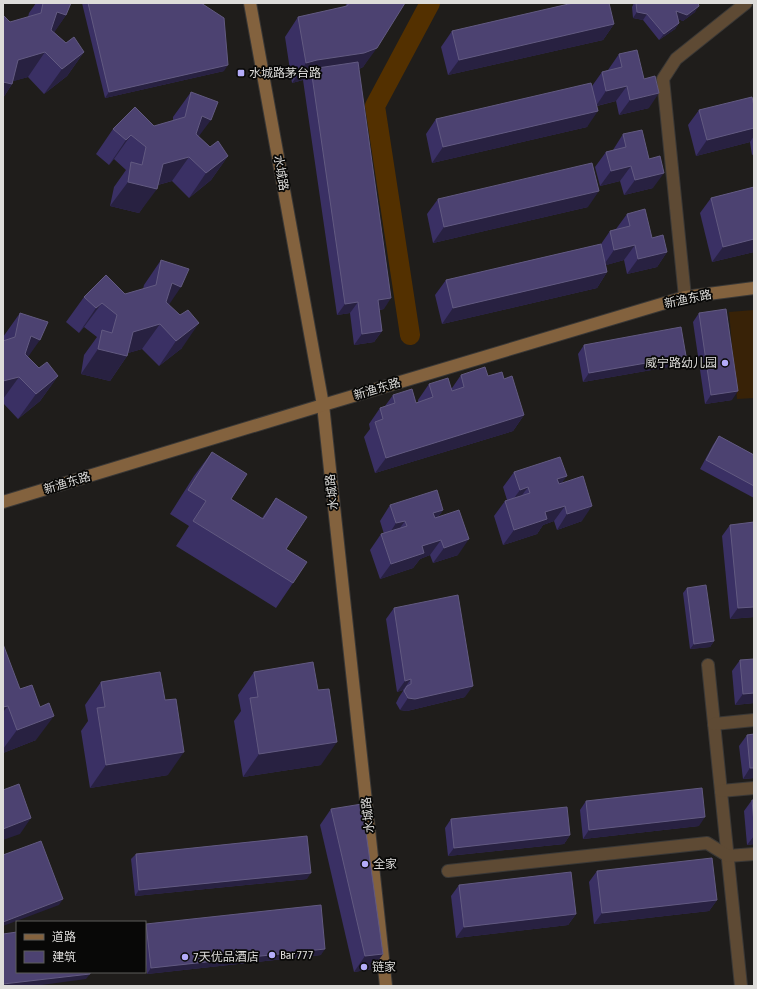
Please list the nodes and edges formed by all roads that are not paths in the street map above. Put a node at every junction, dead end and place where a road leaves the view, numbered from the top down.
1 (250, 3) edge
2 (746, 3) edge
3 (754, 288) edge
4 (685, 297) junction
5 (323, 405) junction
6 (3, 502) edge
7 (708, 665) dead end
8 (754, 720) edge
9 (714, 724) junction
10 (754, 788) edge
11 (721, 791) junction
12 (754, 854) edge
13 (728, 856) junction
14 (448, 871) dead end
15 (386, 986) edge
16 (741, 986) edge

1 - 5 street, 水城路
2 - 4 street
3 - 4 street, 新渔东路
4 - 5 street, 新渔东路
5 - 6 street, 新渔东路
5 - 15 street, 水城路
7 - 9 street
8 - 9 street
9 - 11 street
10 - 11 street
11 - 13 street
12 - 13 street
13 - 14 street
13 - 16 street

